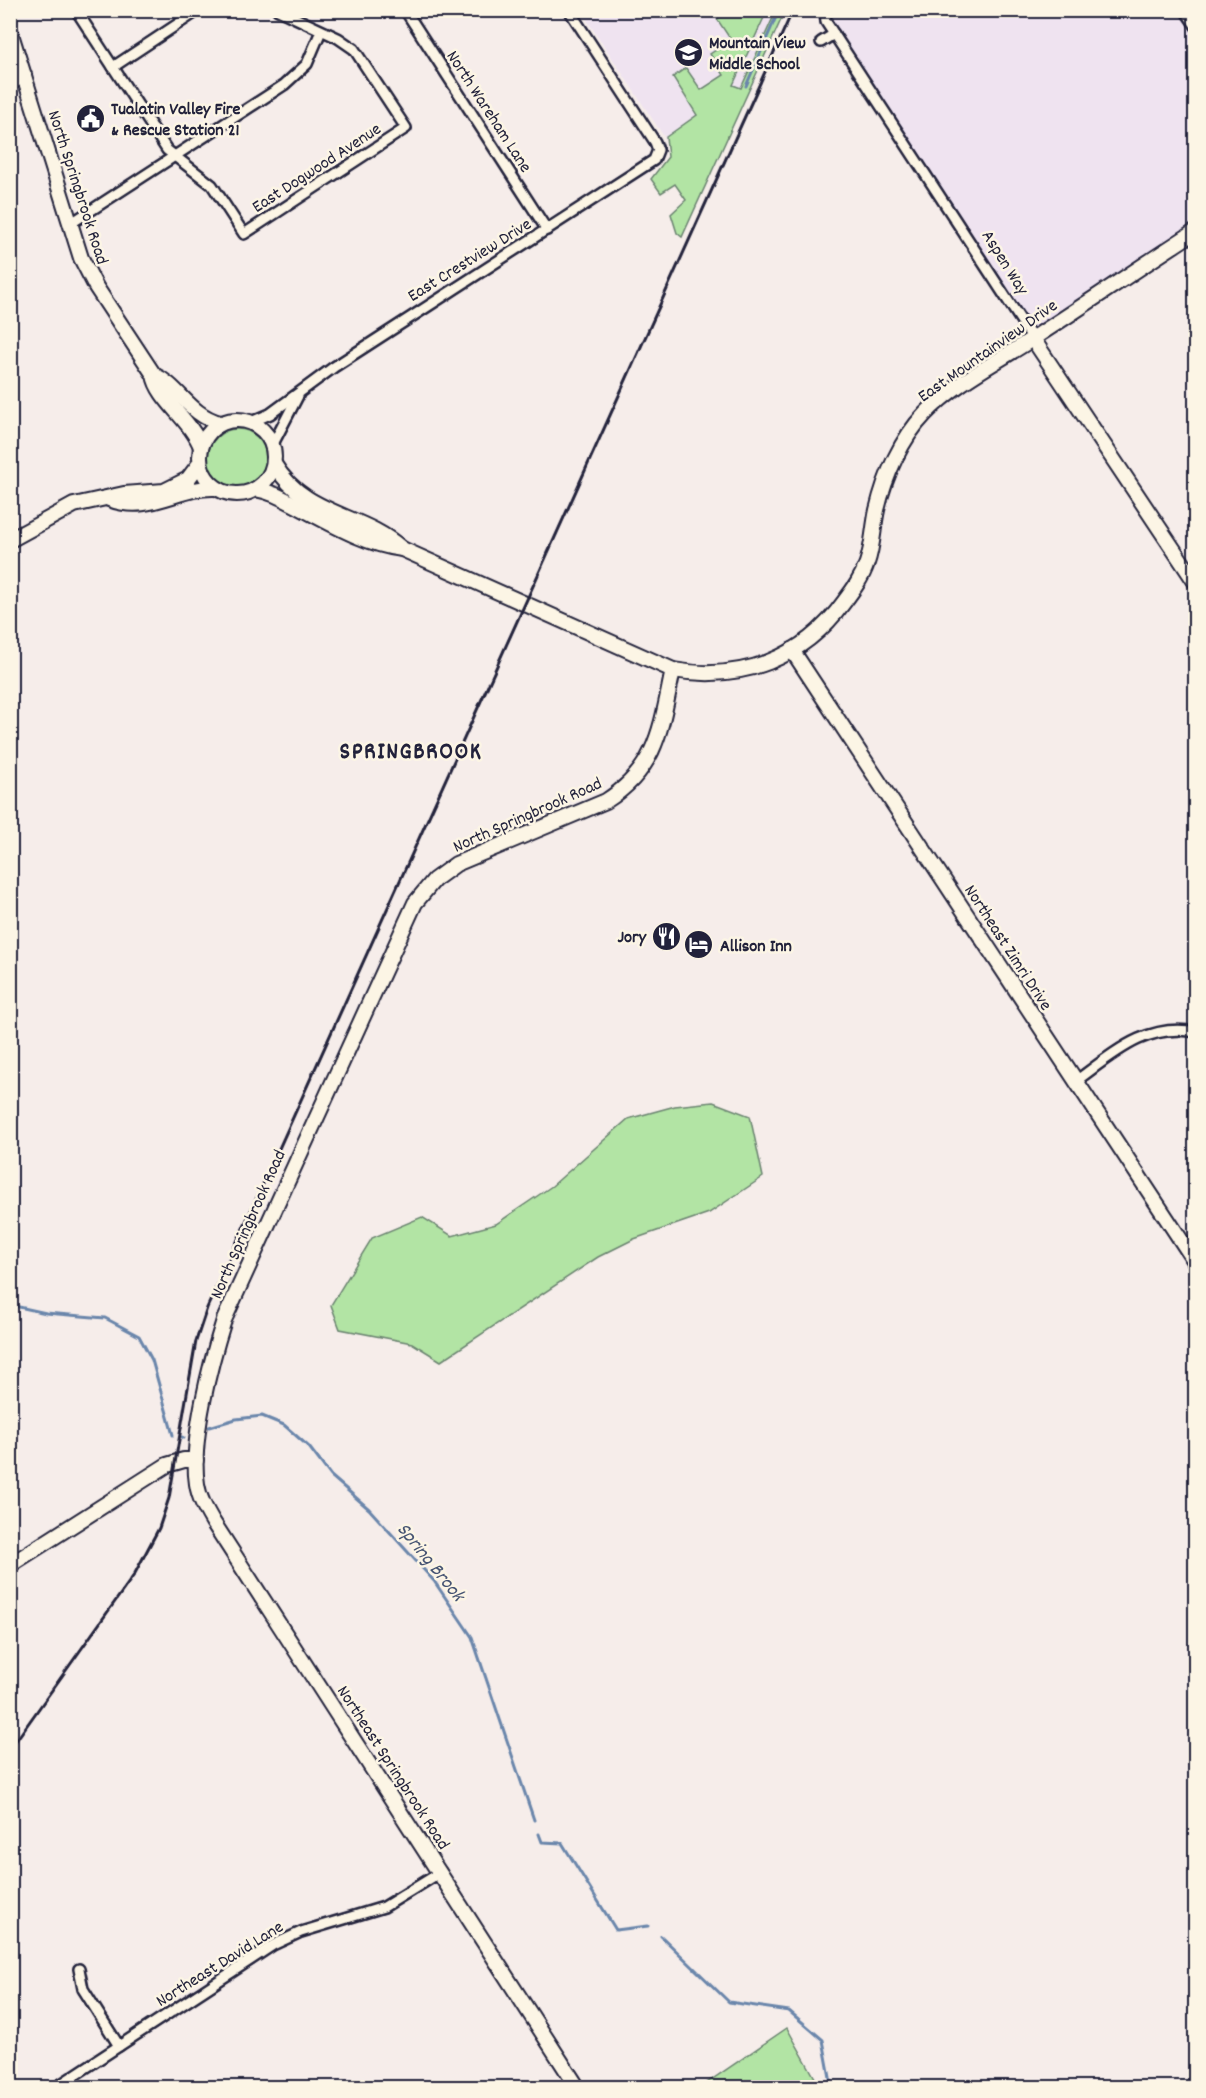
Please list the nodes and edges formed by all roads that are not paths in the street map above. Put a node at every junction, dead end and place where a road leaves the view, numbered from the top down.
1 (76, 10) edge
2 (199, 10) edge
3 (278, 10) edge
4 (405, 10) edge
5 (569, 10) edge
6 (825, 10) edge
7 (1185, 10) edge
8 (1196, 26) edge
9 (10, 31) edge
10 (321, 32) junction
11 (834, 34) junction
12 (821, 42) dead end
13 (113, 67) junction
14 (24, 75) junction
15 (10, 83) edge
16 (174, 158) junction
17 (70, 224) junction
18 (548, 230) junction
19 (1196, 231) edge
20 (1033, 339) junction
21 (154, 375) junction
22 (298, 396) junction
23 (251, 422) junction
24 (220, 423) junction
25 (273, 444) junction
26 (201, 447) junction
27 (200, 463) junction
28 (274, 464) junction
29 (216, 488) junction
30 (256, 489) junction
31 (109, 499) junction
32 (10, 540) edge
33 (402, 549) junction
34 (1196, 583) edge
35 (792, 650) junction
36 (673, 670) junction
37 (1196, 1032) edge
38 (1076, 1081) junction
39 (1196, 1263) edge
40 (196, 1460) junction
41 (10, 1565) edge
42 (441, 1872) junction
43 (79, 1969) dead end
44 (119, 2046) junction
45 (55, 2088) edge
46 (578, 2088) edge

1 - 13 street
2 - 13 street
3 - 10 street
4 - 18 street, North Wareham Lane
5 - 18 street, East Crestview Drive
6 - 11 street
7 - 8 street
9 - 14 street, North Springbrook Road
10 - 16 street
10 - 16 street, East Dogwood Avenue
11 - 12 street
11 - 20 street, Aspen Way
13 - 16 street
14 - 15 street
14 - 17 street, North Springbrook Road
16 - 17 street
17 - 21 street, North Springbrook Road
18 - 22 street, East Crestview Drive
19 - 20 street, East Mountainview Drive
20 - 34 street, Aspen Way
20 - 35 street, East Mountainview Drive
21 - 24 street, North Springbrook Road
21 - 26 street, North Springbrook Road
22 - 23 street, East Crestview Drive
22 - 25 street, East Crestview Drive
23 - 24 street
23 - 25 street
24 - 26 street
25 - 28 street
26 - 27 street
27 - 29 street
27 - 31 street
28 - 30 street
28 - 33 street
29 - 30 street
29 - 31 street
30 - 33 street
31 - 32 street
33 - 36 street
35 - 36 street, East Mountainview Drive
35 - 38 street, Northeast Zimri Drive
36 - 40 street, North Springbrook Road
37 - 38 street
38 - 39 street, Northeast Zimri Drive
40 - 41 street
40 - 42 street, Northeast Springbrook Road
42 - 44 street, Northeast David Lane
42 - 46 street, Northeast Springbrook Road
43 - 44 street
44 - 45 street, Northeast David Lane

